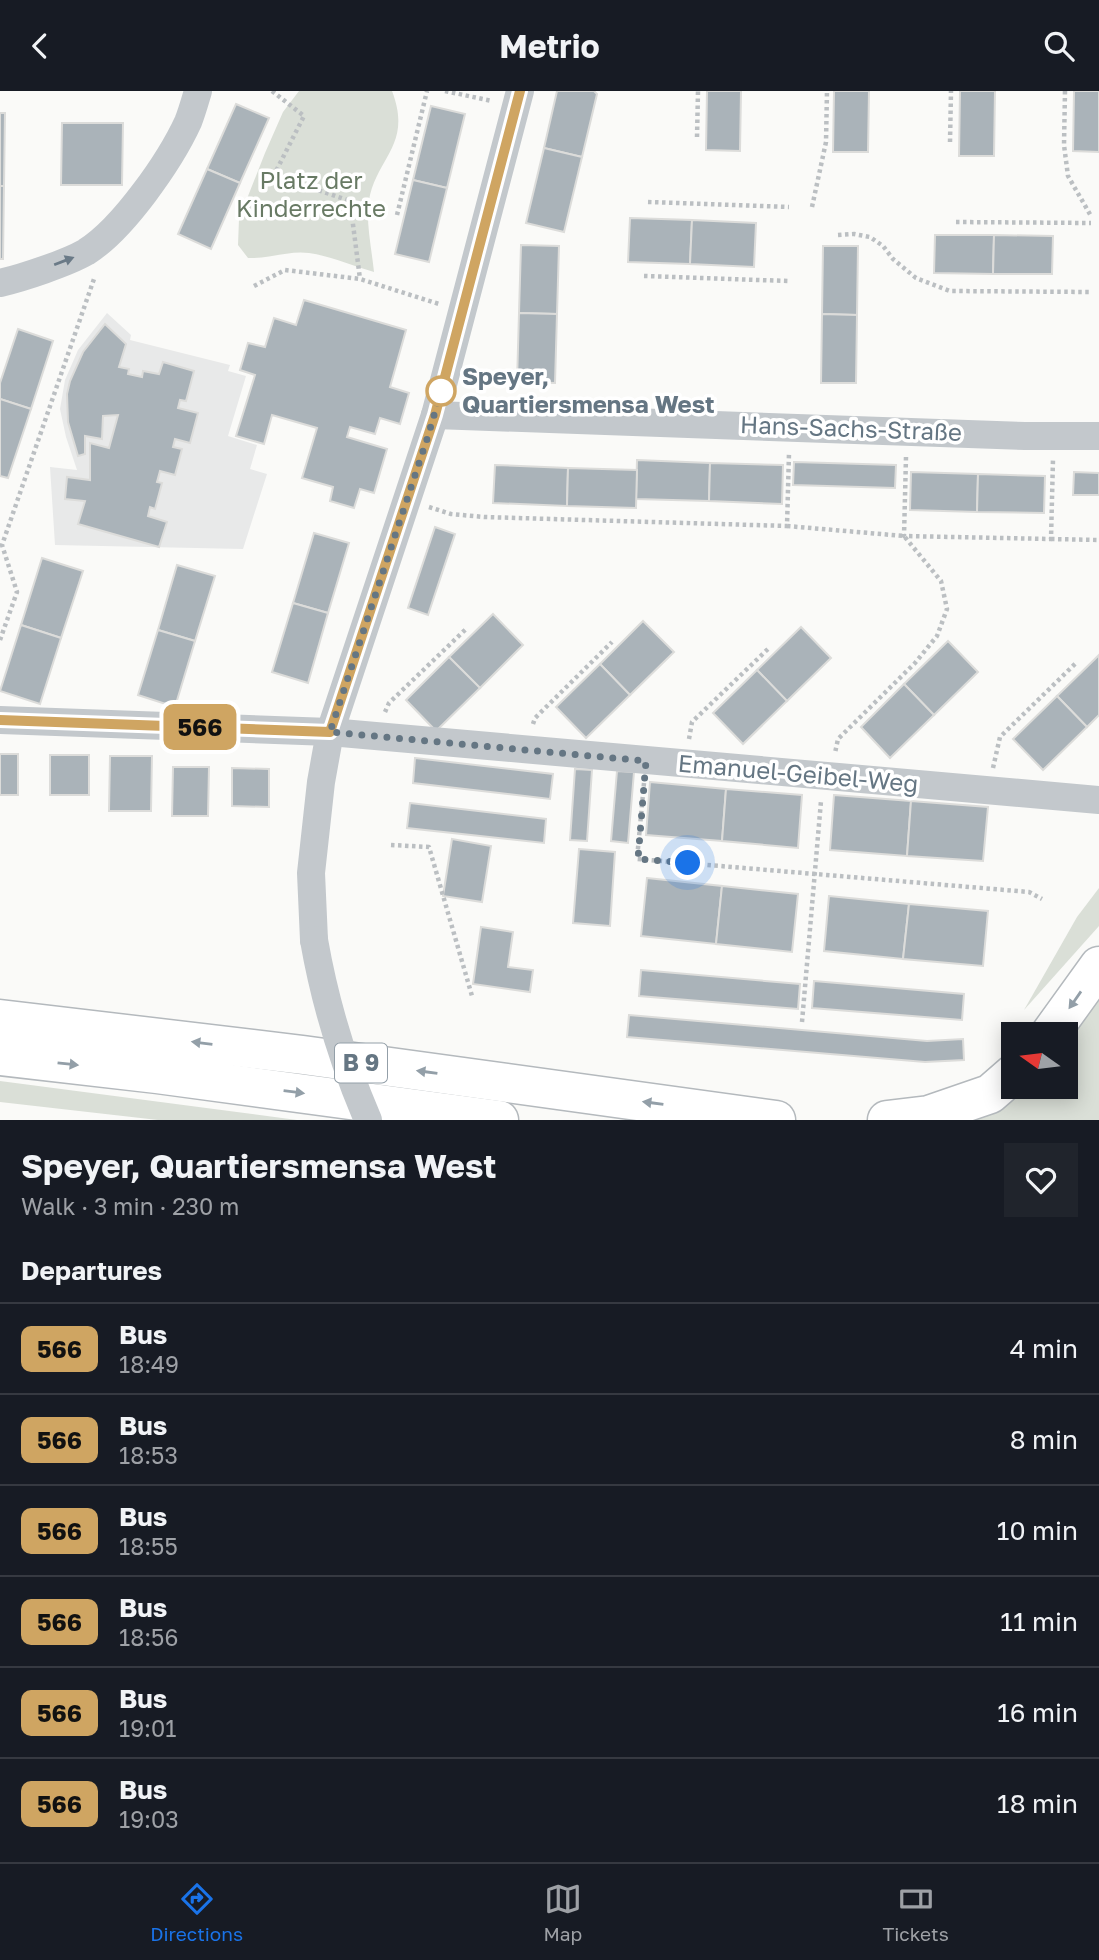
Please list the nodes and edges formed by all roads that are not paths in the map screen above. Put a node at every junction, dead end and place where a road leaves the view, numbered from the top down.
1 (198, 91) edge
2 (518, 98) edge
3 (0, 283) edge
4 (435, 415) junction
5 (1099, 436) edge
6 (0, 720) edge
7 (330, 732) junction
8 (1099, 800) edge
9 (1099, 966) edge
10 (0, 1019) edge
11 (1059, 1022) edge
12 (0, 1056) edge
13 (1001, 1084) edge
14 (368, 1120) edge
15 (499, 1120) edge
16 (776, 1120) edge
17 (887, 1120) edge

3 -> 1 street
2 - 4 street
4 - 5 street, Hans-Sachs-Straße
4 - 7 street
6 - 7 street, Emanuel-Geibel-Weg
7 - 8 street, Emanuel-Geibel-Weg
7 - 14 street, bridge
9 -> 11 highway
16 -> 10 highway, B 9
12 -> 15 highway, B 9
13 - 17 highway

